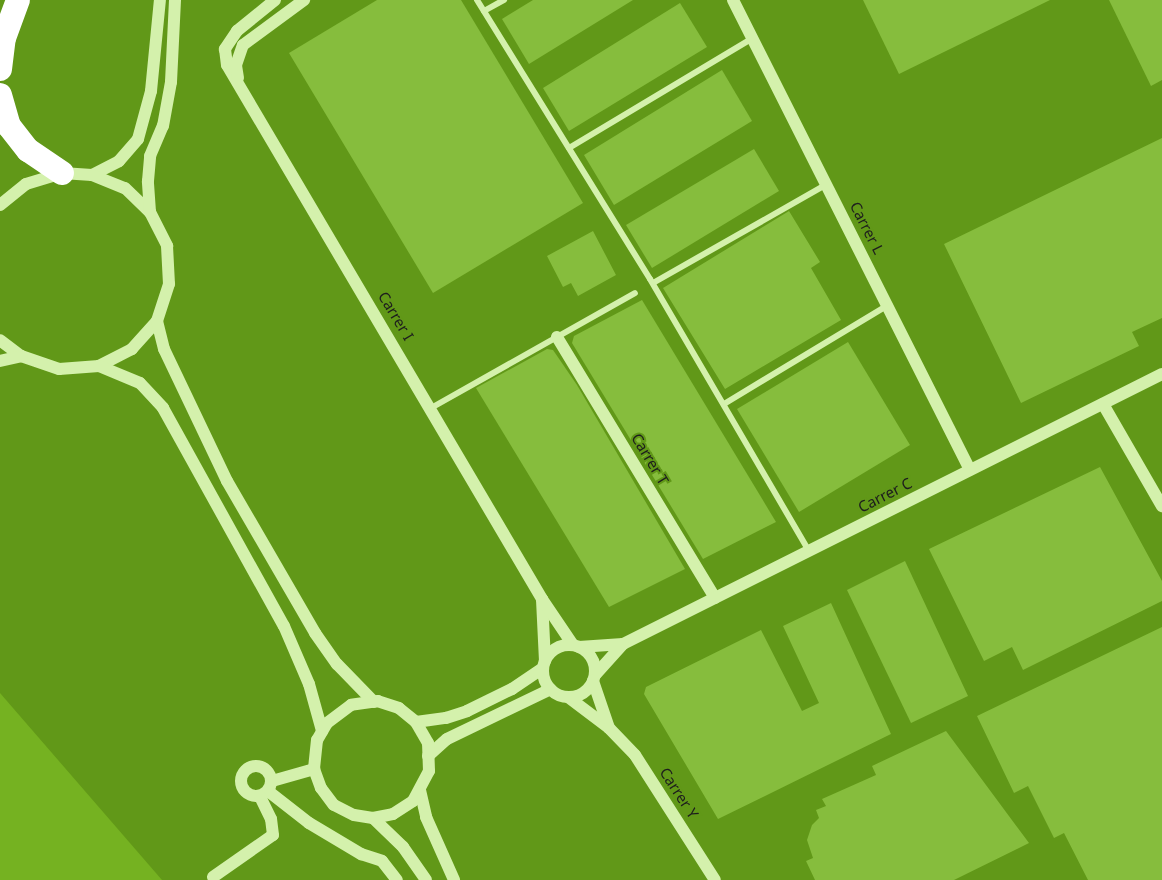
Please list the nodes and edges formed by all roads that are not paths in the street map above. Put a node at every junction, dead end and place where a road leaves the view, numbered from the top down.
1 (18, 0) edge
2 (160, 0) edge
3 (176, 0) edge
4 (275, 0) edge
5 (304, 0) edge
6 (477, 0) edge
7 (504, 0) edge
8 (733, 0) edge
9 (484, 11) junction
10 (753, 38) junction
11 (0, 69) edge
12 (239, 83) junction
13 (0, 95) edge
14 (569, 148) junction
15 (62, 173) junction
16 (92, 175) junction
17 (827, 184) junction
18 (0, 205) edge
19 (150, 212) junction
20 (653, 283) junction
21 (635, 293) dead end
22 (888, 305) junction
23 (157, 321) junction
24 (557, 337) junction
25 (0, 340) edge
26 (21, 356) junction
27 (0, 361) edge
28 (99, 366) junction
29 (1162, 374) edge
30 (724, 404) junction
31 (1103, 404) junction
32 (431, 408) junction
33 (970, 470) junction
34 (1162, 506) edge
35 (809, 551) junction
36 (714, 598) junction
37 (542, 599) junction
38 (623, 644) junction
39 (576, 646) junction
40 (544, 665) junction
41 (594, 678) junction
42 (551, 690) junction
43 (568, 697) junction
44 (374, 702) junction
45 (416, 722) junction
46 (609, 728) junction
47 (322, 731) junction
48 (428, 756) junction
49 (314, 769) junction
50 (266, 789) junction
51 (420, 790) junction
52 (373, 818) junction
53 (213, 877) dead end
54 (397, 880) edge
55 (426, 880) edge
56 (454, 880) edge
57 (715, 880) edge

1 - 11 highway
2 - 16 street
3 - 19 street
4 - 12 street, Carrer I
5 - 12 street
6 - 9 lane
7 - 9 lane
8 - 10 street, Carrer L
9 - 14 lane
10 - 14 lane
10 - 17 street, Carrer L
12 - 32 street, Carrer I
13 - 15 highway
14 - 20 lane
15 - 16 street
15 - 18 street
16 - 19 street
17 - 20 lane
17 - 22 street, Carrer L
19 - 23 street
20 - 30 lane
21 - 24 lane
22 - 30 lane
22 - 33 street, Carrer L
23 - 28 street
23 - 44 street
24 - 32 lane
24 - 36 street, Carrer T
25 - 26 street
26 - 27 street
26 - 28 street
28 - 47 street
29 - 31 street, Carrer C
30 - 35 lane
31 - 33 street, Carrer C
31 - 34 street
32 - 37 street, Carrer I
33 - 35 street, Carrer C
35 - 36 street, Carrer C
36 - 38 street, Carrer C
37 - 39 street, Carrer I
37 - 40 street, Carrer I
38 - 39 street, Carrer C
38 - 41 street, Carrer C
39 - 40 street
39 - 41 street
40 - 42 street
40 - 45 street
41 - 43 street
41 - 46 street, Carrer Y
42 - 43 street
42 - 48 street
43 - 46 street, Carrer Y
44 - 45 street
44 - 47 street
45 - 48 street
46 - 57 street, Carrer Y
47 - 49 street
48 - 51 street
49 - 50 street
49 - 52 street
50 - 53 street
50 - 54 street
51 - 52 street
51 - 56 street
52 - 55 street

